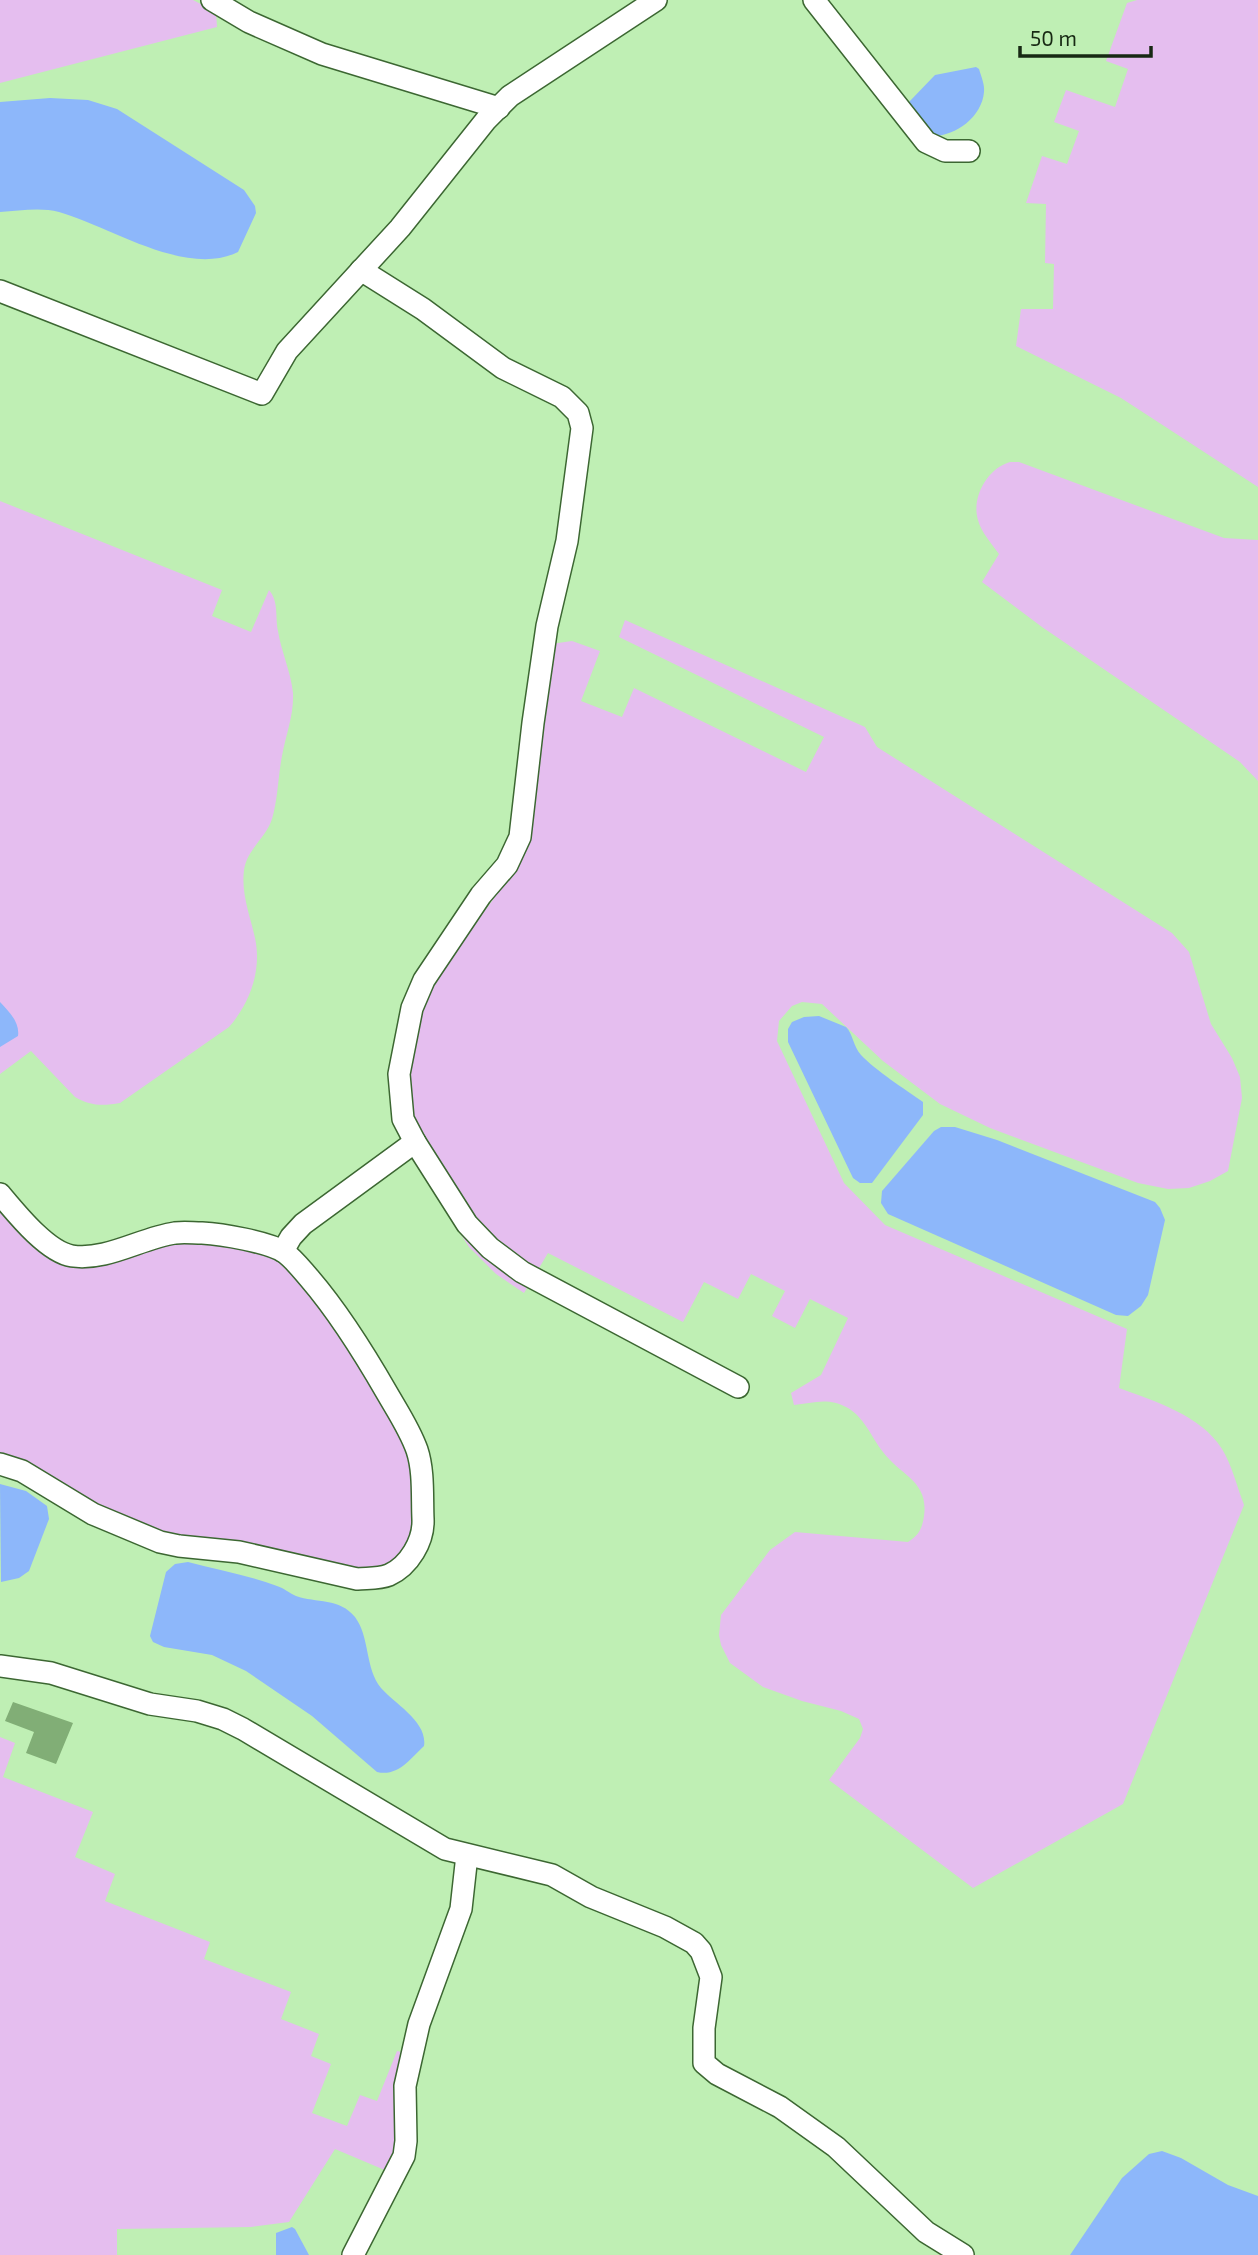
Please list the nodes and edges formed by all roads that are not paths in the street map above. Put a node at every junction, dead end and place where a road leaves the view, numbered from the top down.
1 (212, 0) edge
2 (656, 0) edge
3 (814, 0) edge
4 (499, 108) junction
5 (969, 151) dead end
6 (361, 270) junction
7 (0, 290) edge
8 (415, 1142) junction
9 (0, 1195) edge
10 (283, 1251) junction
11 (738, 1387) dead end
12 (0, 1464) edge
13 (0, 1666) edge
14 (467, 1856) junction
15 (353, 2255) edge
16 (963, 2255) edge

1 - 4 street
2 - 4 street
3 - 5 street
4 - 6 street
6 - 7 street
6 - 8 street
8 - 10 street
8 - 11 street
9 - 10 street
10 - 12 street
13 - 14 street
14 - 15 street
14 - 16 street

